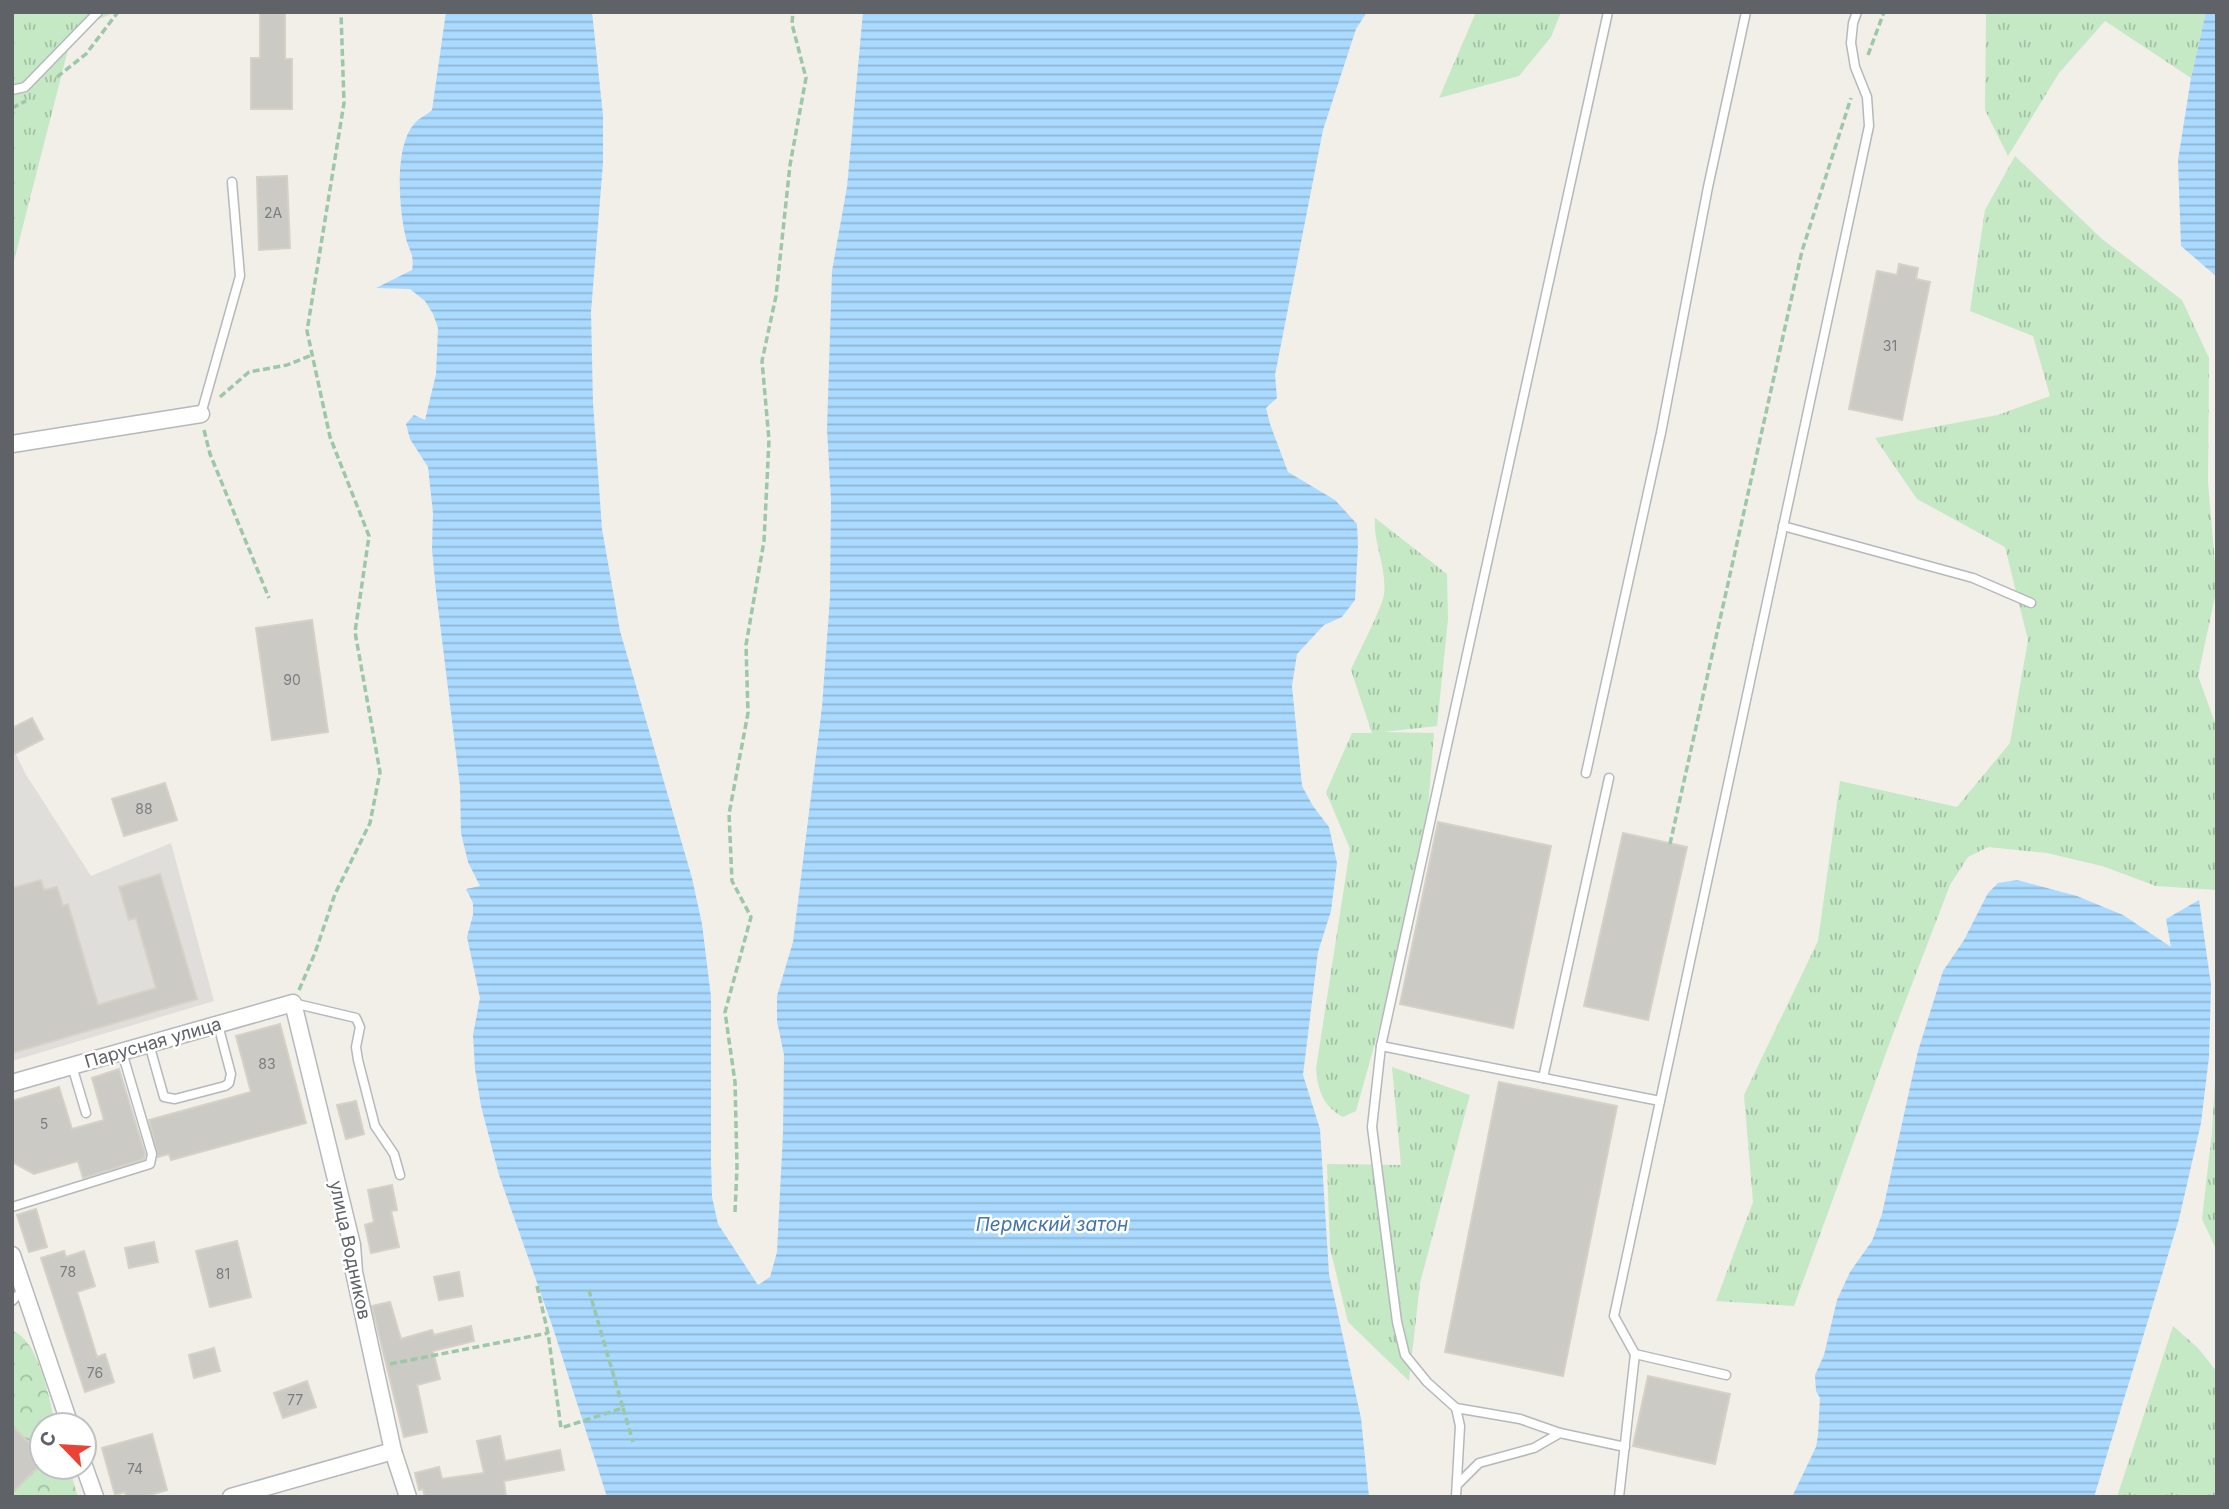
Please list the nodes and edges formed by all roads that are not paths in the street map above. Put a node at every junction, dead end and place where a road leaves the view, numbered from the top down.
1 (98, 12) edge
2 (1608, 12) edge
3 (1746, 12) edge
4 (1849, 12) edge
5 (1857, 12) edge
6 (1853, 23) junction
7 (12, 90) edge
8 (232, 182) dead end
9 (201, 414) joint
10 (12, 443) edge
11 (1783, 526) junction
12 (2031, 603) dead end
13 (1586, 773) dead end
14 (1609, 778) dead end
15 (293, 1003) junction
16 (218, 1025) junction
17 (149, 1044) junction
18 (1381, 1046) junction
19 (122, 1052) junction
20 (72, 1066) junction
21 (1543, 1078) junction
22 (12, 1083) edge
23 (1660, 1101) junction
24 (86, 1113) dead end
25 (400, 1175) dead end
26 (12, 1207) edge
27 (12, 1255) edge
28 (17, 1296) edge
29 (1635, 1354) junction
30 (1726, 1375) dead end
31 (1456, 1408) junction
32 (64, 1411) edge
33 (1560, 1433) junction
34 (1625, 1447) junction
35 (393, 1451) junction
36 (1458, 1484) junction
37 (230, 1497) edge
38 (408, 1497) edge
39 (1456, 1497) edge
40 (1619, 1497) edge

1 - 7 lane
2 - 18 lane
3 - 13 lane
4 - 6 lane
5 - 6 lane
6 - 11 lane
8 - 9 lane
9 - 10 street
11 - 12 lane
11 - 23 lane
14 - 21 lane
15 - 16 street, Парусная улица
15 - 25 lane
15 - 35 street, улица Водников
16 - 17 street, Парусная улица
16 - 17 lane
17 - 19 street, Парусная улица
18 - 21 lane
18 - 31 lane
19 - 20 street, Парусная улица
19 - 26 lane
20 - 22 street, Парусная улица
20 - 24 lane
21 - 23 lane
23 - 29 lane
27 - 28 street
28 - 32 street
29 - 30 lane
29 - 34 lane
31 - 33 lane
31 - 36 lane
33 - 34 lane
33 - 36 lane
34 - 40 lane
35 - 37 street
35 - 38 street, улица Водников
36 - 39 lane

